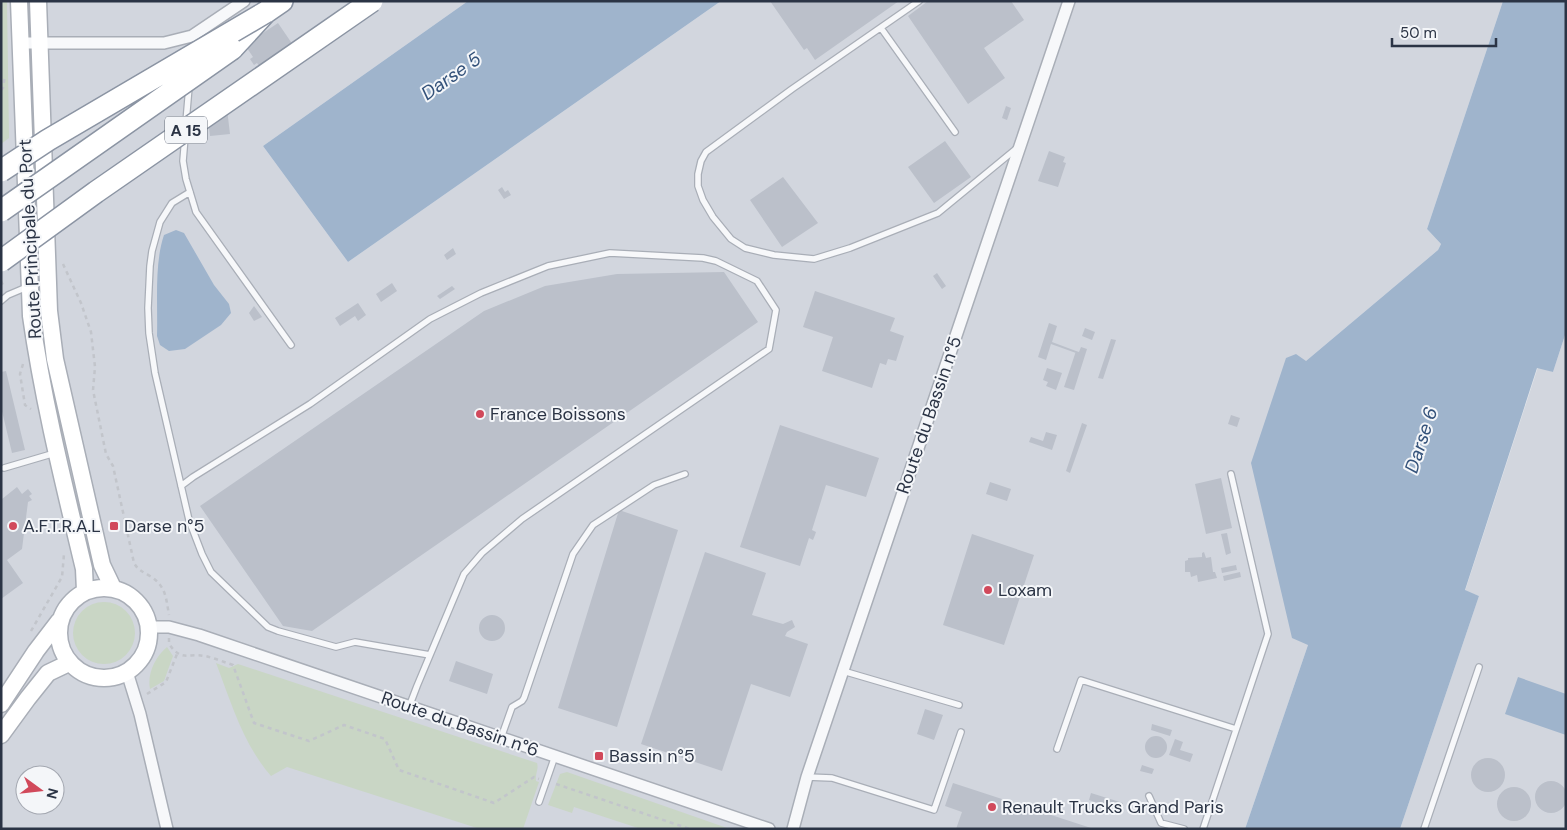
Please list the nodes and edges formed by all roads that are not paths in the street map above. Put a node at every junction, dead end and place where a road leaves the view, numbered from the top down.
1 (19, 1) edge
2 (38, 1) edge
3 (244, 1) edge
4 (372, 1) edge
5 (919, 1) edge
6 (1069, 1) edge
7 (274, 7) edge
8 (881, 28) junction
9 (192, 36) junction
10 (20, 43) junction
11 (39, 43) junction
12 (190, 65) dead end
13 (190, 74) dead end
14 (955, 132) dead end
15 (1020, 146) junction
16 (25, 148) junction
17 (1, 157) edge
18 (1, 171) edge
19 (190, 192) junction
20 (1, 211) edge
21 (1, 260) edge
22 (29, 286) junction
23 (1, 300) edge
24 (291, 345) dead end
25 (57, 452) junction
26 (4, 468) dead end
27 (686, 474) dead end
28 (1231, 474) dead end
29 (181, 486) junction
30 (113, 588) junction
31 (85, 591) junction
32 (60, 619) junction
33 (149, 627) junction
34 (430, 654) junction
35 (69, 663) junction
36 (1479, 667) dead end
37 (843, 671) junction
38 (127, 672) junction
39 (4, 695) edge
40 (959, 705) dead end
41 (409, 708) junction
42 (1236, 729) junction
43 (961, 732) dead end
44 (1, 735) edge
45 (501, 738) junction
46 (1057, 750) dead end
47 (555, 756) junction
48 (807, 778) junction
49 (1148, 796) dead end
50 (539, 802) dead end
51 (166, 829) edge
52 (769, 829) edge
53 (793, 829) edge
54 (1184, 829) edge
55 (1203, 829) edge
56 (1424, 829) edge

1 - 10 main road, Route Principale du Port
2 - 11 main road, Route Principale du Port
3 - 9 street
4 - 21 highway, A 15, bridge
5 - 8 lane
6 - 15 street, Route du Bassin n°5
7 - 18 highway, bridge
7 - 20 highway, A 15, bridge
8 - 14 lane
8 - 15 lane
9 - 11 street
9 - 12 lane
10 - 11 street
10 - 16 main road, Route Principale du Port
11 - 30 main road, Route Principale du Port
13 - 19 lane
15 - 37 street, Route du Bassin n°5
16 - 17 street
16 - 22 main road, Route Principale du Port
19 - 24 lane
19 - 29 lane
22 - 23 lane
22 - 25 main road, Route Principale du Port
25 - 26 lane
25 - 31 main road, Route Principale du Port
27 - 45 lane
28 - 42 lane
29 - 34 lane
29 - 34 lane
30 - 31 main road
30 - 33 main road
31 - 32 main road
32 - 35 main road
32 - 39 main road
33 - 38 main road
33 - 41 street, Route du Bassin n°6
34 - 41 lane
35 - 38 main road
35 - 44 main road
36 - 56 lane
37 - 40 lane
37 - 48 street, Route du Bassin n°5
38 - 51 street
41 - 45 street, Route du Bassin n°6
42 - 46 lane
42 - 55 lane
43 - 48 lane
45 - 47 street, Route du Bassin n°6
47 - 50 lane
47 - 52 street, Route du Bassin n°6
48 - 53 street, Route du Bassin n°5
49 - 54 lane

